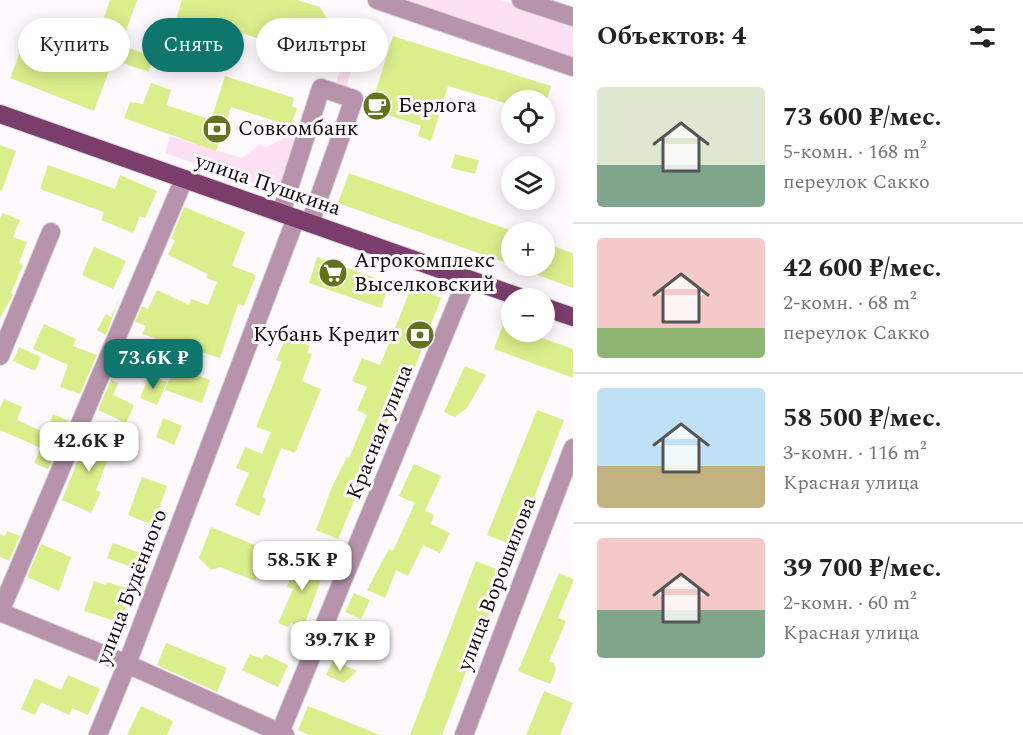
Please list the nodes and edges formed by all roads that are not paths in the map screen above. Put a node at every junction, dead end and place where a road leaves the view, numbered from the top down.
1 (377, 0) edge
2 (521, 0) edge
3 (573, 17) edge
4 (573, 67) edge
5 (0, 114) edge
6 (184, 180) junction
7 (296, 218) junction
8 (51, 232) dead end
9 (467, 279) junction
10 (501, 291) edge
11 (555, 310) edge
12 (573, 317) edge
13 (0, 356) edge
14 (573, 448) edge
15 (0, 612) edge
16 (128, 664) junction
17 (282, 734) edge
18 (98, 735) edge
19 (464, 735) edge

1 - 4 street
2 - 3 street
5 - 6 main road, улица Пушкина
6 - 7 main road, улица Пушкина
6 - 15 street
7 - 7 street, улица Будённого
7 - 9 main road, улица Пушкина
7 - 16 street, улица Будённого
8 - 13 street
9 - 10 main road, улица Пушкина
9 - 17 street, Красная улица
11 - 12 main road
14 - 19 street, улица Ворошилова
15 - 16 street
16 - 17 street
16 - 18 street, улица Будённого

